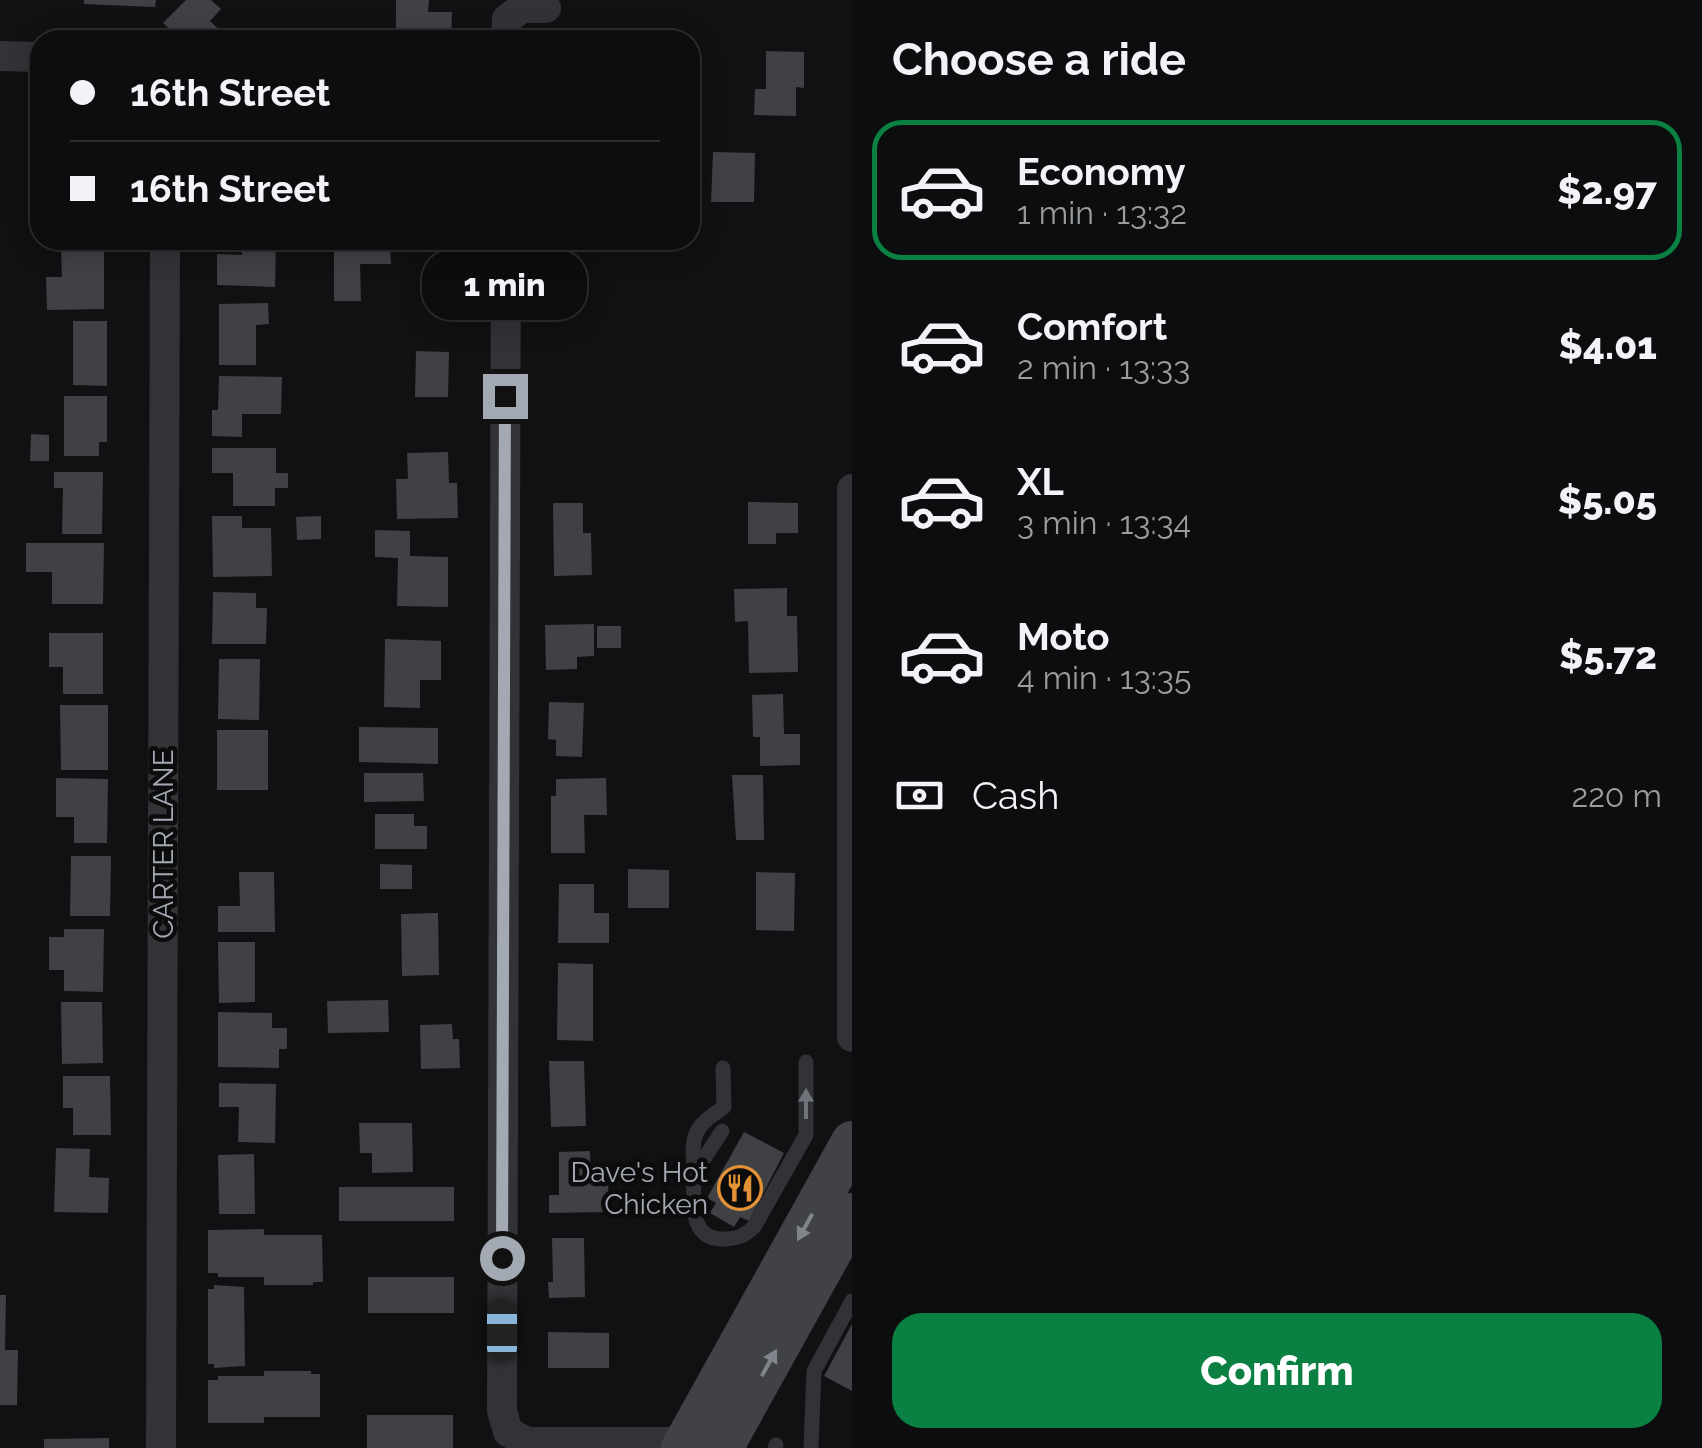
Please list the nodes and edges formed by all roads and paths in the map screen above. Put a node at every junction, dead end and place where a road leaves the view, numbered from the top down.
1 (546, 8) dead end
2 (506, 30) edge
3 (0, 56) edge
4 (30, 56) edge
5 (165, 250) edge
6 (506, 250) edge
7 (852, 489) edge
8 (852, 558) edge
9 (852, 753) edge
10 (852, 764) edge
11 (851, 957) edge
12 (852, 1037) edge
13 (806, 1062) dead end
14 (723, 1068) dead end
15 (722, 1131) dead end
16 (852, 1142) edge
17 (694, 1174) junction
18 (852, 1214) edge
19 (852, 1301) edge
20 (703, 1445) edge
21 (811, 1446) edge
22 (161, 1448) edge

1 - 2 street
3 - 4 street
5 - 22 street, CARTER LANE
6 - 20 street
7 - 8 street
8 - 9 street
9 - 10 street
10 - 11 street
11 - 12 street
17 -> 13 lane
14 - 17 lane
15 - 17 lane
16 -> 20 main road
20 -> 18 main road
19 - 21 lane

